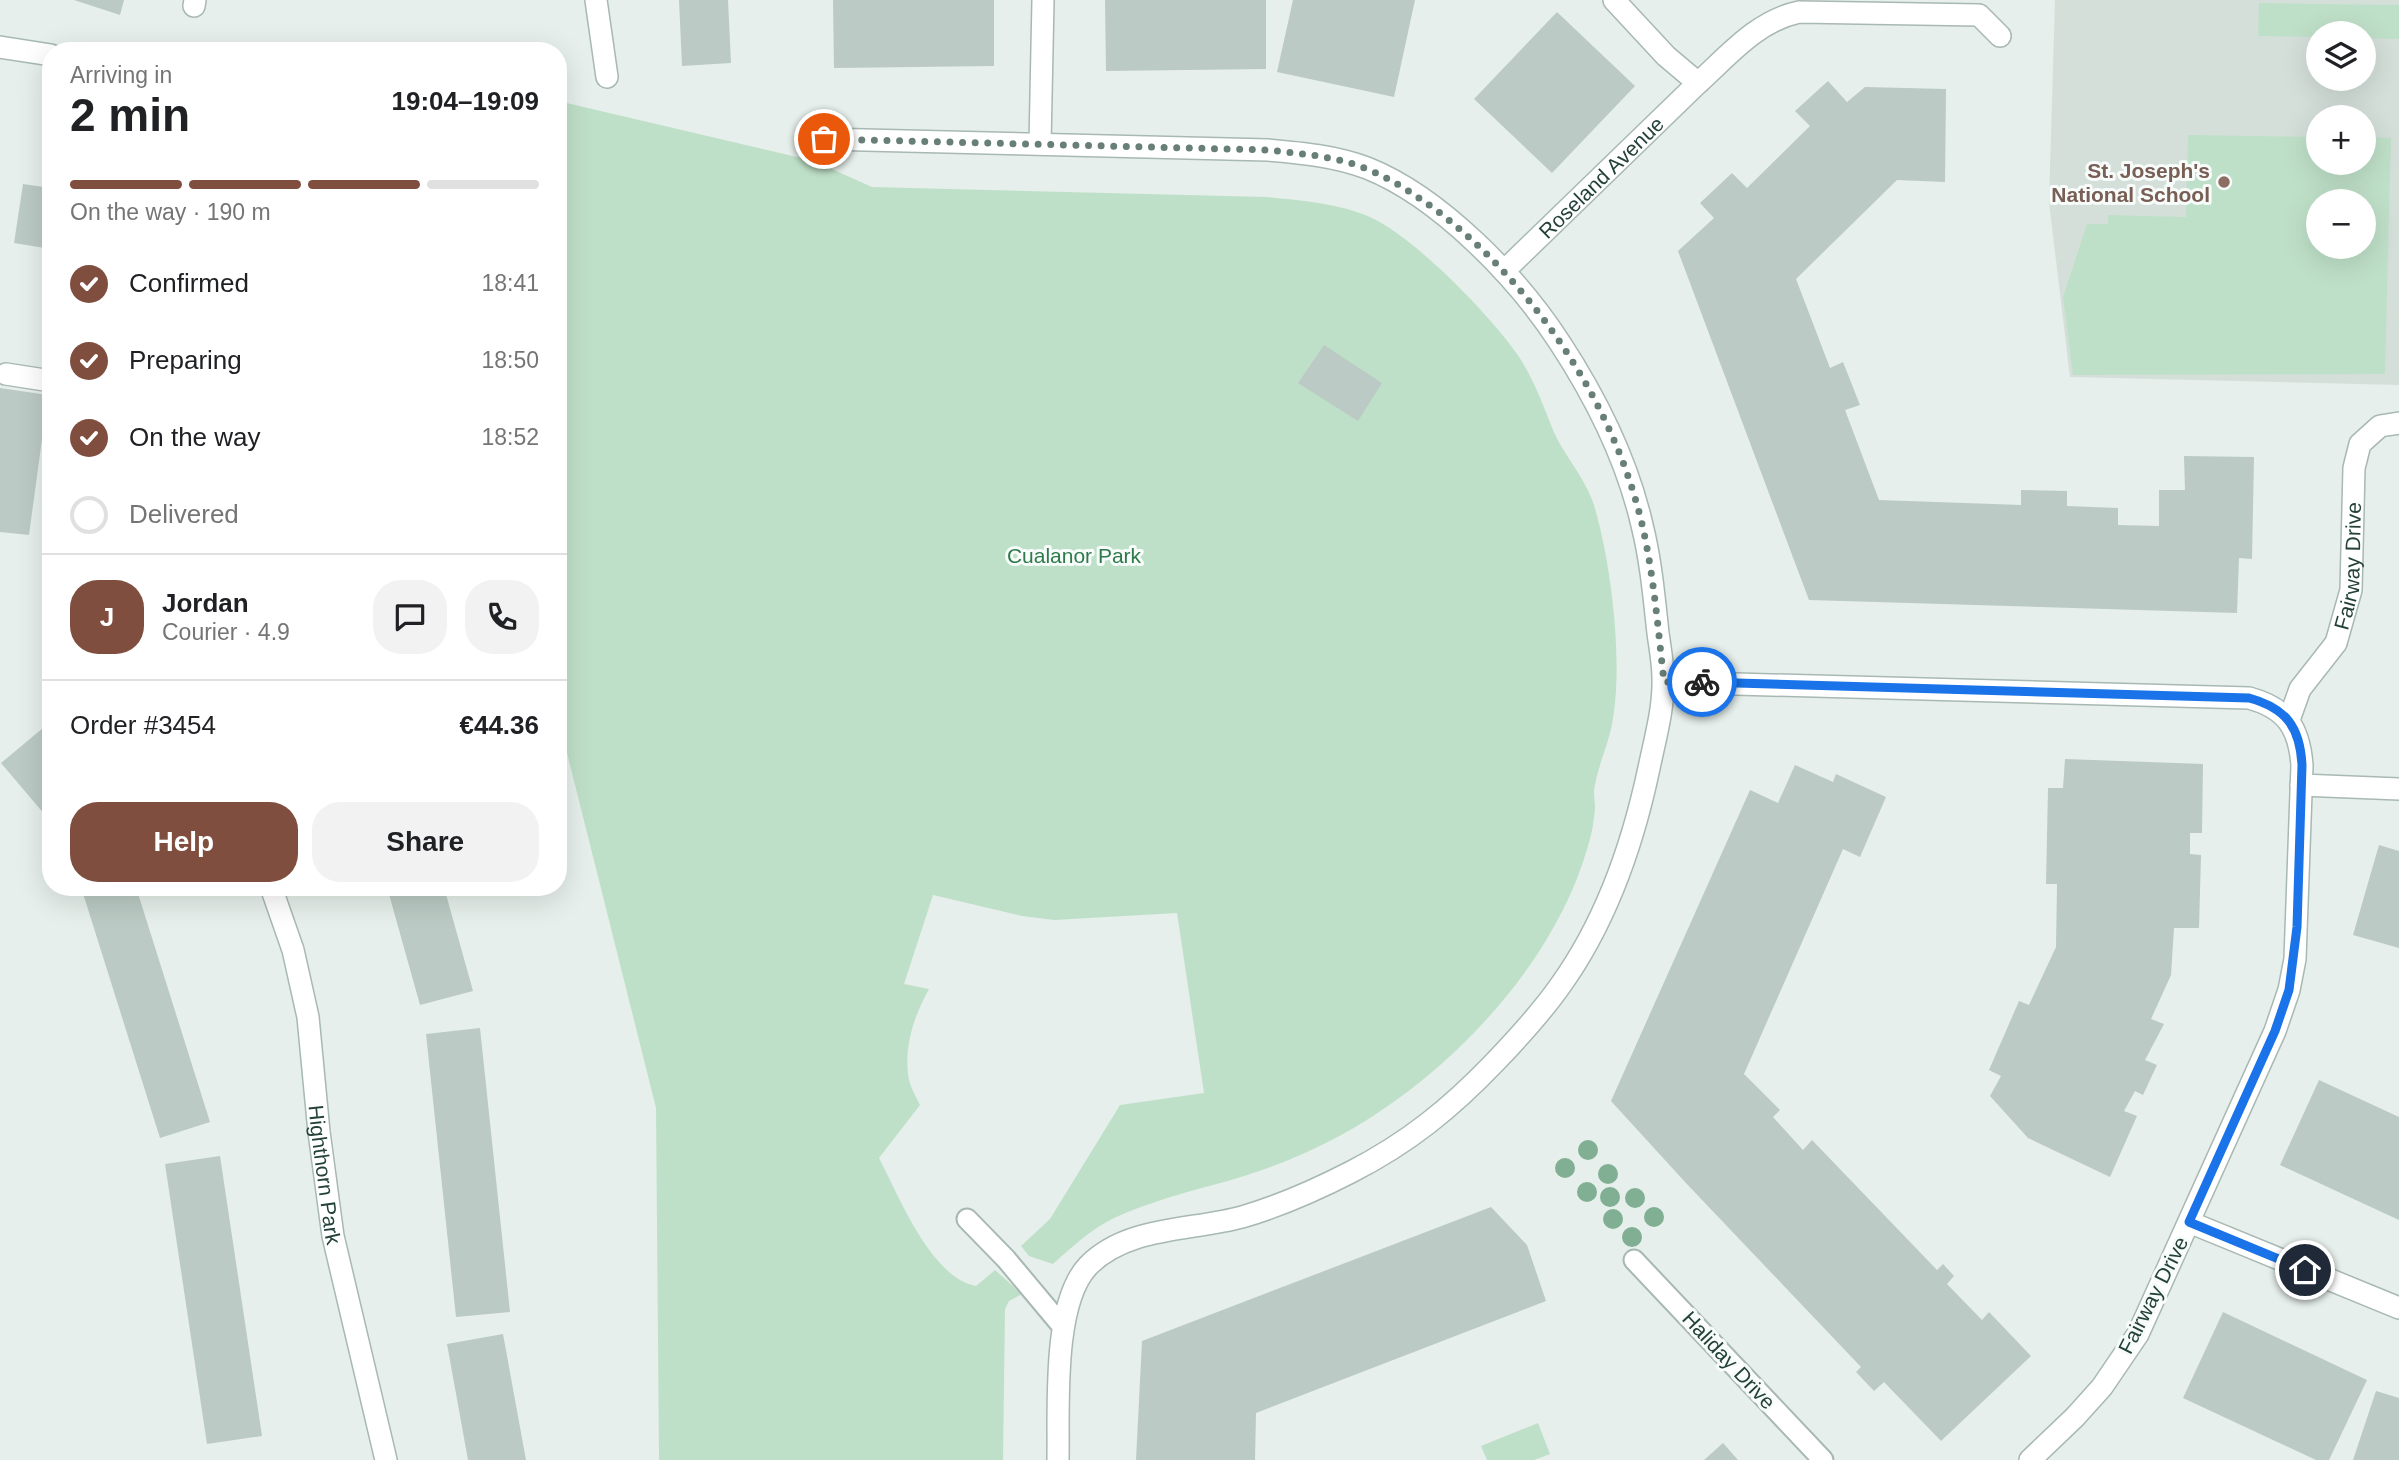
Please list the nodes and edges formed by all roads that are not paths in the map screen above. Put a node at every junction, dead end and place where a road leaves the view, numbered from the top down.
1 (596, 0) edge
2 (1043, 0) edge
3 (1614, 0) edge
4 (2000, 36) dead end
5 (0, 47) edge
6 (42, 54) edge
7 (607, 77) dead end
8 (1698, 83) junction
9 (824, 139) dead end
10 (1040, 144) junction
11 (1504, 271) junction
12 (5, 374) dead end
13 (42, 380) edge
14 (2399, 423) edge
15 (1664, 682) junction
16 (2289, 720) junction
17 (2301, 785) junction
18 (2399, 789) edge
19 (274, 896) edge
20 (967, 1219) dead end
21 (2189, 1222) junction
22 (1634, 1260) dead end
23 (2399, 1308) edge
24 (1062, 1326) junction
25 (386, 1460) edge
26 (1058, 1460) edge
27 (1823, 1460) edge
28 (2030, 1460) edge

1 - 7 street
2 - 10 street
3 - 8 street
4 - 8 street, Roseland Avenue
5 - 6 street
8 - 11 street, Roseland Avenue
9 - 10 street
10 - 11 street
11 - 15 street
12 - 13 street
14 - 16 street, Fairway Drive
15 - 16 street
15 - 24 street
16 - 17 street, Fairway Drive
17 - 18 street
17 - 21 street, Fairway Drive
19 - 25 street, Highthorn Park
20 - 24 lane
21 - 23 street, Fairway Drive
21 - 28 street, Fairway Drive
22 - 27 lane, Haliday Drive
24 - 26 street

